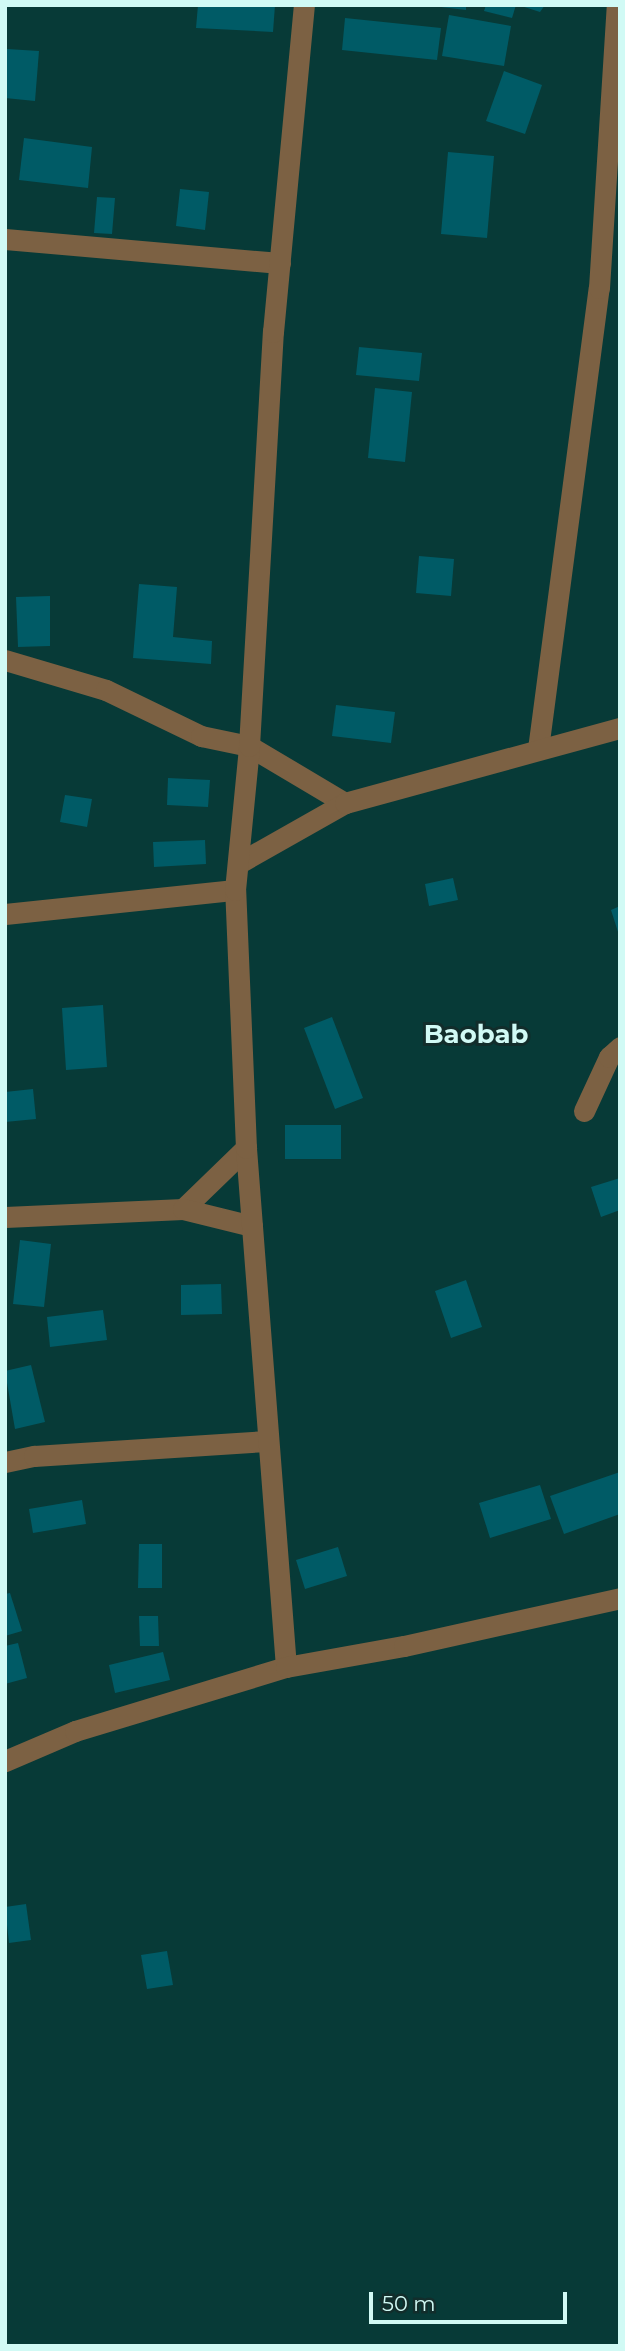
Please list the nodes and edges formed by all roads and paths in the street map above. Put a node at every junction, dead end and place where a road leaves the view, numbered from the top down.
1 (304, 5) edge
2 (617, 5) edge
3 (5, 239) edge
4 (279, 263) junction
5 (5, 660) edge
6 (620, 728) edge
7 (248, 746) junction
8 (538, 749) junction
9 (345, 803) junction
10 (239, 863) junction
11 (235, 890) junction
12 (5, 914) edge
13 (620, 1047) edge
14 (584, 1111) dead end
15 (246, 1148) junction
16 (183, 1209) junction
17 (5, 1217) edge
18 (252, 1226) junction
19 (268, 1441) junction
20 (5, 1462) edge
21 (620, 1598) edge
22 (286, 1667) junction
23 (5, 1760) edge

1 - 4 street
2 - 8 street
3 - 4 street
4 - 7 street
5 - 7 street
6 - 8 street
7 - 9 street
7 - 10 street
8 - 9 street
9 - 10 street
10 - 11 street
11 - 12 street
11 - 15 street
13 - 14 street
15 - 16 street
15 - 18 street
16 - 17 street
16 - 18 street
18 - 19 street
19 - 20 street
19 - 22 street
21 - 22 street
22 - 23 street

